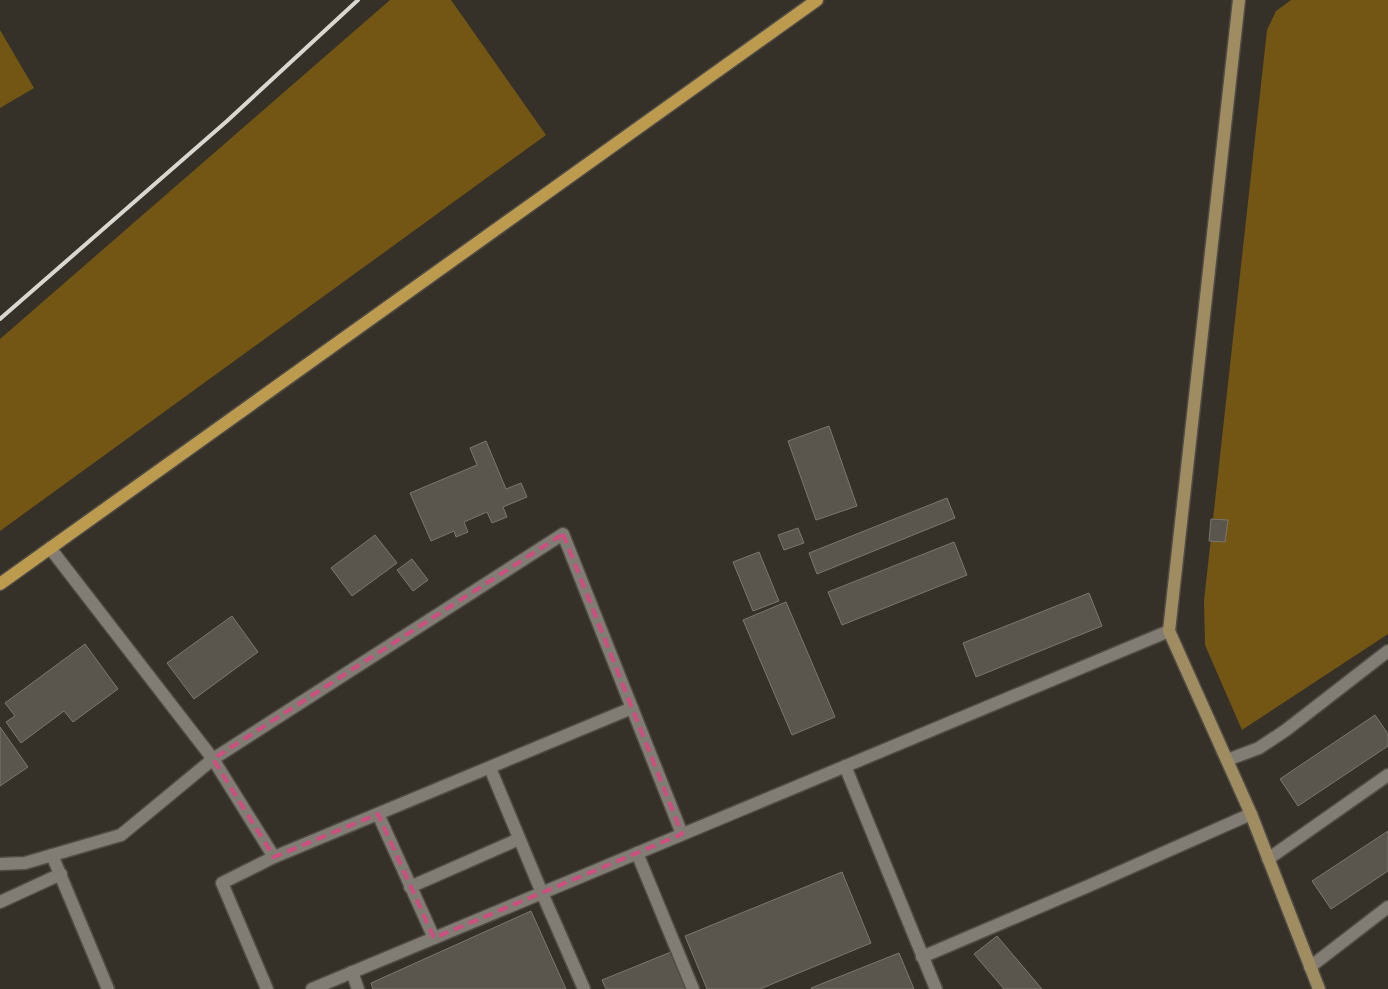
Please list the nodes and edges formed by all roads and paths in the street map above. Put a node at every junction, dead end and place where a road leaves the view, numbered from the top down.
1 (817, 0) edge
2 (1240, 0) edge
3 (50, 548) junction
4 (0, 584) edge
5 (1169, 631) junction
6 (1388, 652) edge
7 (632, 708) junction
8 (213, 759) junction
9 (1227, 760) junction
10 (845, 766) junction
11 (490, 768) junction
12 (1388, 775) edge
13 (378, 814) junction
14 (1251, 814) junction
15 (682, 834) junction
16 (519, 839) junction
17 (637, 853) junction
18 (52, 855) junction
19 (274, 857) junction
20 (1268, 858) junction
21 (0, 864) edge
22 (60, 874) junction
23 (410, 887) junction
24 (542, 893) junction
25 (0, 902) edge
26 (1388, 907) edge
27 (434, 938) junction
28 (922, 957) junction
29 (1310, 967) junction
30 (352, 972) junction
31 (108, 989) edge
32 (266, 989) edge
33 (312, 989) edge
34 (358, 989) edge
35 (584, 989) edge
36 (693, 989) edge
37 (936, 989) edge
38 (1319, 989) edge

1 - 3 main road
2 - 5 main road
3 - 4 main road
3 - 8 street
5 - 9 main road
5 - 10 street
6 - 9 street
7 - 8 street
7 - 11 street
7 - 15 street
8 - 18 street
8 - 19 street
9 - 14 main road
10 - 15 street
10 - 28 street
11 - 13 street
11 - 16 street
12 - 20 street
13 - 19 street
13 - 23 street
14 - 20 main road
14 - 28 street
15 - 17 street
16 - 23 street
16 - 24 street
17 - 24 street
17 - 36 street
18 - 21 street
18 - 22 street
19 - 32 street
20 - 29 main road
22 - 25 street
22 - 31 street
23 - 27 street
24 - 27 street
24 - 35 street
26 - 29 street
27 - 30 street
28 - 37 street
29 - 38 main road
30 - 33 street
30 - 34 street

